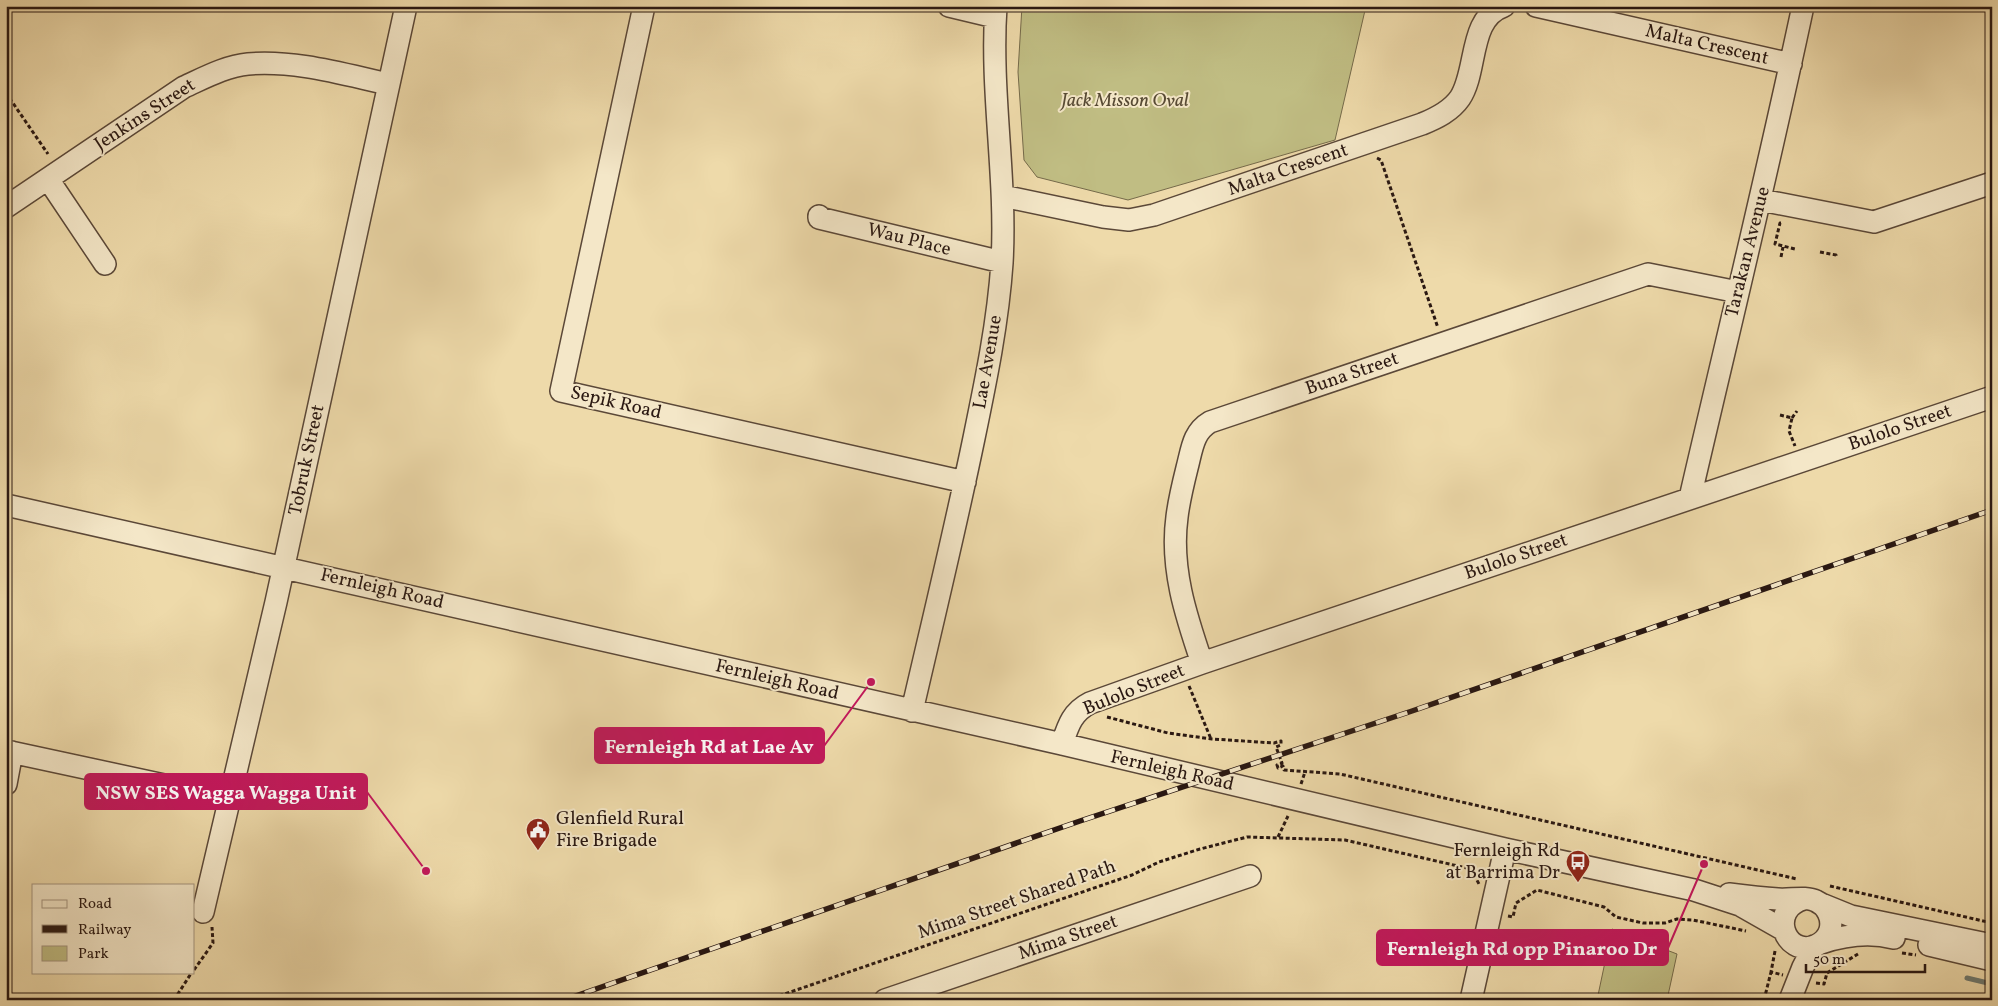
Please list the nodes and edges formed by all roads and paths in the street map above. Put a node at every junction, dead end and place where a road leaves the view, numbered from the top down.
1 (406, 6) edge
2 (644, 6) edge
3 (949, 6) edge
4 (1504, 6) edge
5 (1536, 6) edge
6 (1803, 6) edge
7 (996, 12) edge
8 (1791, 64) junction
9 (388, 84) junction
10 (6, 93) edge
11 (1364, 144) junction
12 (48, 154) dead end
13 (48, 179) junction
14 (1992, 183) edge
15 (1003, 196) junction
16 (1761, 200) junction
17 (6, 207) edge
18 (819, 216) dead end
19 (1784, 224) dead end
20 (1783, 247) junction
21 (1795, 250) dead end
22 (1820, 252) dead end
23 (1781, 257) dead end
24 (1836, 257) dead end
25 (1002, 262) junction
26 (105, 264) dead end
27 (1738, 292) junction
28 (1443, 343) junction
29 (1992, 396) edge
30 (1797, 411) dead end
31 (1780, 415) dead end
32 (1792, 418) junction
33 (1800, 461) junction
34 (965, 482) junction
35 (1690, 498) junction
36 (6, 504) edge
37 (284, 567) junction
38 (1202, 663) junction
39 (1187, 681) dead end
40 (1081, 708) junction
41 (912, 711) junction
42 (1211, 739) junction
43 (1062, 744) junction
44 (9, 751) edge
45 (6, 784) edge
46 (229, 799) junction
47 (1296, 800) junction
48 (1278, 837) junction
49 (1505, 849) junction
50 (1250, 876) dead end
51 (1482, 888) dead end
52 (1694, 890) junction
53 (1813, 892) junction
54 (203, 912) joint
55 (1491, 914) junction
56 (1992, 923) edge
57 (1755, 932) dead end
58 (1782, 938) junction
59 (1818, 944) junction
60 (1992, 945) edge
61 (1858, 954) dead end
62 (1992, 960) edge
63 (195, 968) edge
64 (1771, 972) junction
65 (187, 974) edge
66 (191, 974) edge
67 (187, 980) junction
68 (1793, 987) edge
69 (174, 1000) edge
70 (767, 1000) edge
71 (885, 1000) edge
72 (1471, 1000) edge
73 (1764, 1000) edge

1 - 9 street, Tobruk Street
2 - 34 street, Sepik Road
3 - 7 street
4 - 11 street, Malta Crescent
5 - 8 street, Malta Crescent
6 - 8 street, Tarakan Avenue
7 - 15 street, Lae Avenue
8 - 16 street, Tarakan Avenue
9 - 13 street, Jenkins Street
9 - 37 street, Tobruk Street
10 - 12 path
11 - 15 street, Malta Crescent
11 - 28 path
13 - 17 street, Jenkins Street
13 - 26 street
14 - 16 street
15 - 25 street, Lae Avenue
16 - 27 street, Tarakan Avenue
18 - 25 street, Wau Place
19 - 20 path
20 - 21 path
20 - 23 path
22 - 24 path
25 - 34 street, Lae Avenue
27 - 28 street, Buna Street
27 - 35 street, Tarakan Avenue
28 - 38 street, Buna Street
29 - 33 street, Bulolo Street
30 - 32 path
31 - 32 path
32 - 33 path
33 - 35 street, Bulolo Street
34 - 41 street, Lae Avenue
35 - 38 street, Bulolo Street
36 - 37 street, Fernleigh Road
37 - 41 street, Fernleigh Road
37 - 46 street, Tobruk Street
38 - 40 street, Bulolo Street
39 - 42 path
40 - 42 path
40 - 43 street, Bulolo Street
41 - 43 street, Fernleigh Road
42 - 53 path
43 - 47 street, Fernleigh Road
44 - 45 street
44 - 46 street
46 - 54 street, Tobruk Street
47 - 48 path
47 - 49 street, Fernleigh Road
48 - 51 path, Mima Street Shared Path
48 - 70 path, Mima Street Shared Path
49 - 52 street, Fernleigh Road
49 - 55 street
50 - 71 street, Mima Street
52 - 53 street, Fernleigh Road
52 - 58 street, Fernleigh Road
53 - 56 path
53 - 58 street
53 - 59 street
53 - 60 street, Fernleigh Road
54 - 63 path
55 - 57 path
55 - 72 street
58 - 59 street
58 - 64 path
58 - 68 street
59 - 62 street
59 - 68 street
61 - 68 path
64 - 68 path
64 - 73 path
65 - 67 path
66 - 67 path
67 - 69 path

